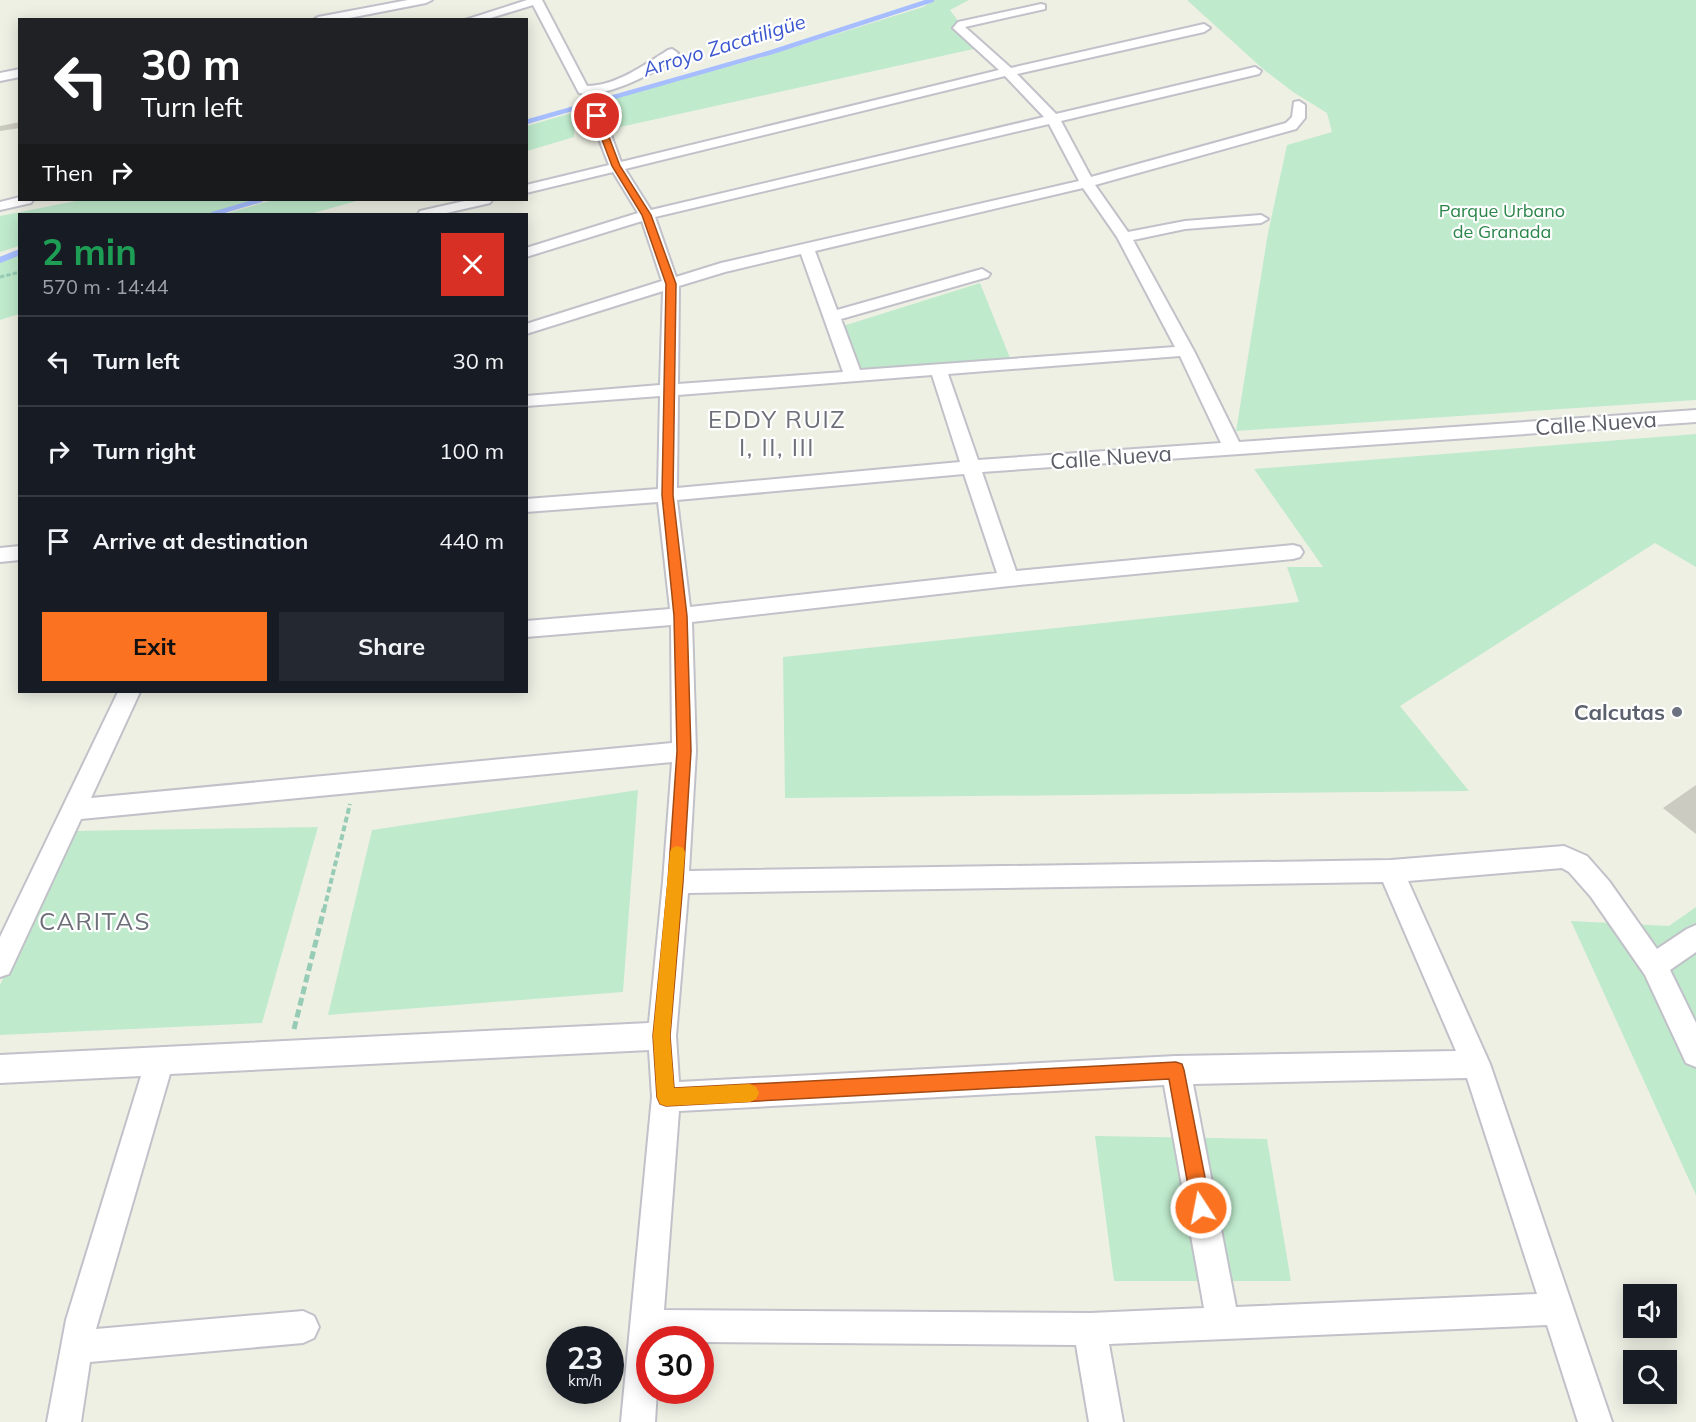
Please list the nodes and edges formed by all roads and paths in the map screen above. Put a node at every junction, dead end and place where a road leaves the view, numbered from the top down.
1 (426, 0) edge
2 (536, 1) edge
3 (1041, 7) dead end
4 (329, 18) edge
5 (477, 18) edge
6 (1204, 28) dead end
7 (672, 53) dead end
8 (1255, 71) dead end
9 (1008, 72) junction
10 (18, 73) edge
11 (0, 77) edge
12 (1299, 105) dead end
13 (597, 116) dead end
14 (1054, 120) junction
15 (616, 166) junction
16 (1087, 183) junction
17 (528, 188) edge
18 (22, 201) edge
19 (480, 201) edge
20 (0, 206) edge
21 (429, 213) edge
22 (647, 215) junction
23 (1261, 219) dead end
24 (1124, 237) junction
25 (806, 248) junction
26 (528, 253) edge
27 (18, 272) edge
28 (982, 274) dead end
29 (0, 277) edge
30 (671, 284) junction
31 (831, 317) junction
32 (528, 328) edge
33 (1186, 351) junction
34 (938, 369) junction
35 (853, 375) junction
36 (668, 390) junction
37 (528, 401) edge
38 (1696, 416) edge
39 (1233, 449) junction
40 (971, 466) junction
41 (667, 495) junction
42 (528, 506) edge
43 (1293, 552) dead end
44 (18, 553) edge
45 (0, 555) edge
46 (1009, 579) junction
47 (681, 616) junction
48 (528, 629) edge
49 (129, 693) edge
50 (684, 751) junction
51 (355, 783) junction
52 (73, 810) junction
53 (1391, 871) junction
54 (676, 882) junction
55 (1696, 937) edge
56 (0, 965) edge
57 (1654, 966) junction
58 (662, 1036) junction
59 (1696, 1053) edge
60 (288, 1055) junction
61 (160, 1061) junction
62 (1476, 1064) junction
63 (0, 1069) edge
64 (1176, 1070) junction
65 (666, 1097) junction
66 (1557, 1310) junction
67 (1223, 1323) junction
68 (648, 1326) edge
69 (714, 1326) edge
70 (303, 1327) dead end
71 (1089, 1329) junction
72 (76, 1347) junction
73 (640, 1404) edge
74 (64, 1422) edge
75 (638, 1422) edge
76 (1106, 1422) edge
77 (1595, 1422) edge

1 - 4 street
2 - 5 street
2 - 7 street
3 - 9 street
6 - 9 street
8 - 14 street
9 - 14 street
9 - 15 street
10 - 11 street
12 - 16 street
13 - 15 street
14 - 16 street
14 - 22 street
15 - 17 street
15 - 22 street
16 - 24 street
16 - 25 street
18 - 20 street
19 - 21 street
22 - 26 street
22 - 30 street
23 - 24 street
24 - 33 street
25 - 30 street
25 - 31 street
27 - 29 path
28 - 31 street
30 - 32 street
30 - 36 street
31 - 35 street
33 - 34 street
33 - 39 street
34 - 35 street
34 - 40 street
35 - 36 street
36 - 37 street
36 - 41 street
38 - 39 street, Calle Nueva
39 - 40 street, Calle Nueva
40 - 41 street, Calle Nueva
40 - 46 street
41 - 42 street, Calle Nueva
41 - 47 street
43 - 46 street
44 - 45 street
46 - 47 street
47 - 48 street
47 - 50 street
49 - 52 street
50 - 51 street
50 - 54 street
51 - 52 street
51 - 60 path
52 - 56 street
53 - 54 street
53 - 57 street
53 - 62 street
54 - 58 street
55 - 57 street
57 - 59 street
58 - 60 street
58 - 65 street
60 - 61 street
61 - 63 street
61 - 72 street
62 - 64 street
62 - 66 street
64 - 65 street
64 - 67 street
65 - 68 street
66 - 67 street
66 - 77 street
67 - 71 street
69 - 71 street
70 - 72 street
71 - 76 street
72 - 74 street
73 - 75 street

